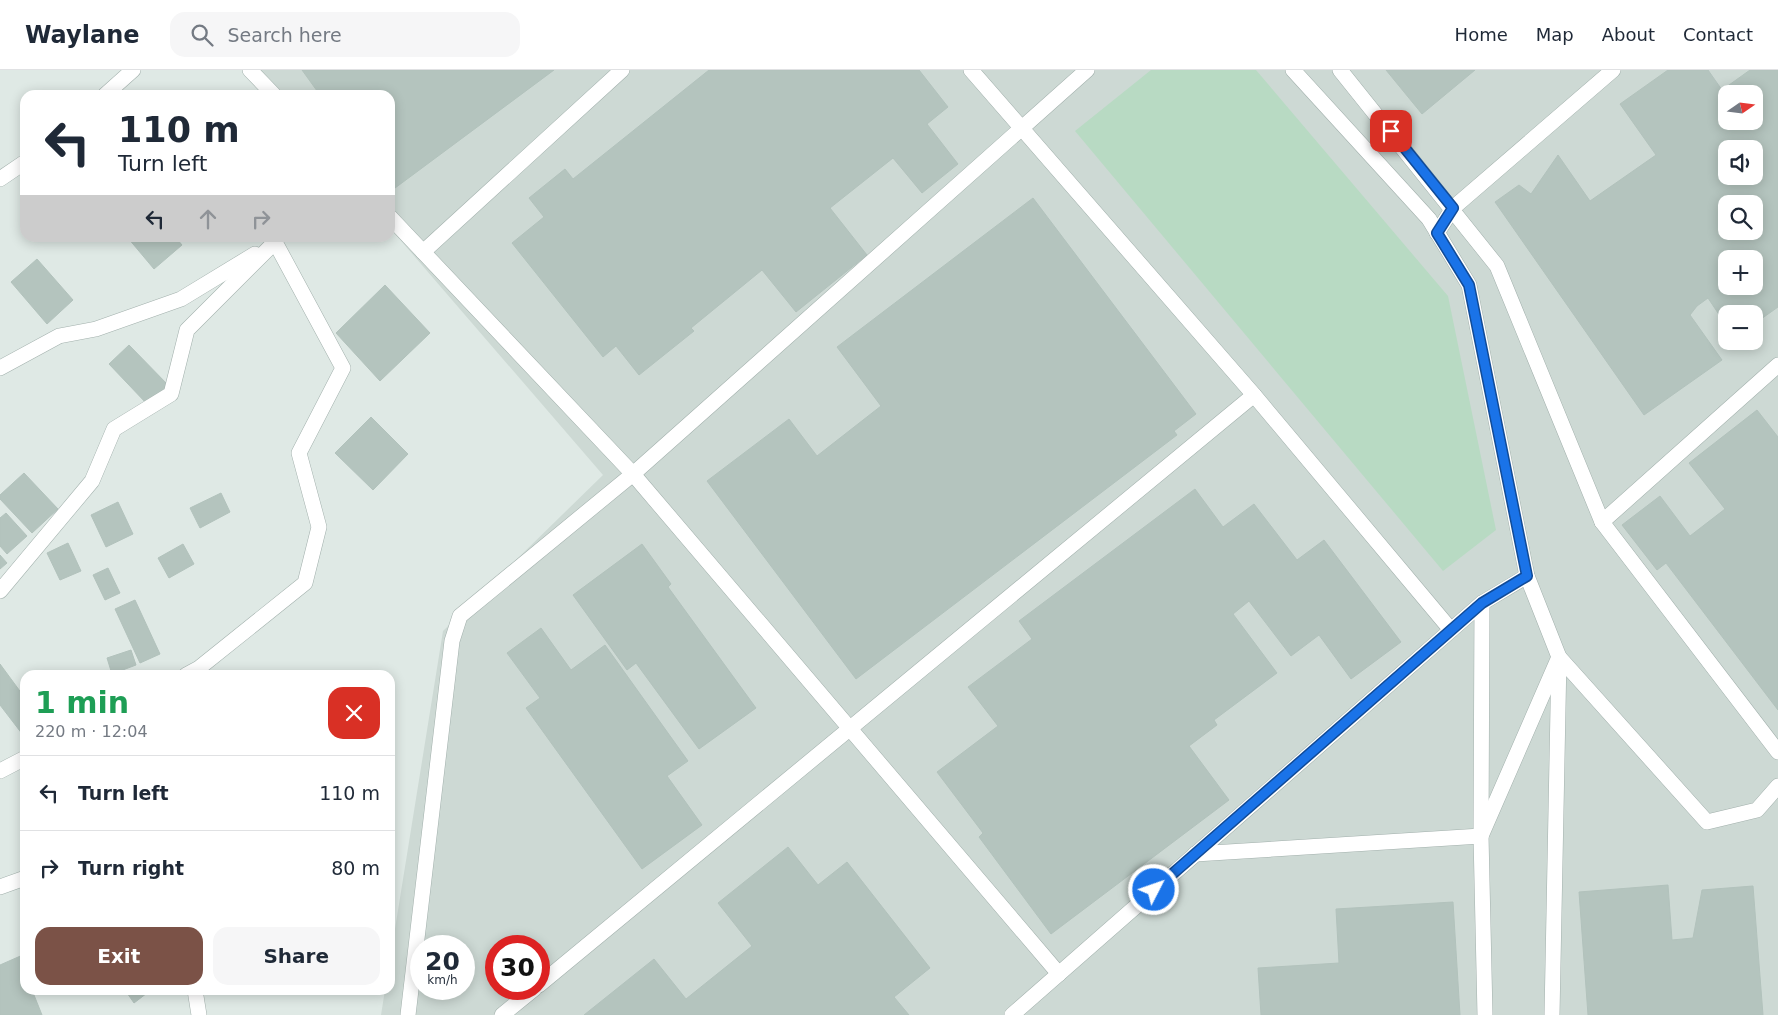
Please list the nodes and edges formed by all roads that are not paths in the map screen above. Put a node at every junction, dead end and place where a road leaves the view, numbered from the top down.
1 (133, 70) edge
2 (250, 70) edge
3 (622, 70) edge
4 (971, 70) edge
5 (1087, 70) edge
6 (1293, 70) edge
7 (1340, 70) edge
8 (1613, 70) edge
9 (111, 90) edge
10 (269, 90) edge
11 (1020, 128) junction
12 (20, 165) edge
13 (0, 179) edge
14 (1453, 208) junction
15 (395, 222) edge
16 (1437, 233) junction
17 (273, 242) edge
18 (274, 242) edge
19 (277, 242) edge
20 (423, 252) junction
21 (1778, 365) edge
22 (0, 368) edge
23 (1254, 394) junction
24 (633, 474) junction
25 (1602, 522) junction
26 (1527, 576) junction
27 (0, 591) edge
28 (1482, 603) junction
29 (1451, 630) junction
30 (1559, 658) junction
31 (195, 670) edge
32 (850, 727) junction
33 (1778, 752) edge
34 (20, 761) edge
35 (0, 771) edge
36 (1778, 786) edge
37 (1481, 836) junction
38 (1195, 854) junction
39 (20, 880) edge
40 (0, 887) edge
41 (1059, 974) junction
42 (550, 976) edge
43 (196, 995) edge
44 (520, 1000) edge
45 (199, 1015) edge
46 (408, 1015) edge
47 (502, 1015) edge
48 (1012, 1015) edge
49 (1485, 1015) edge
50 (1552, 1015) edge

1 - 9 street
2 - 10 street
3 - 20 street
4 - 11 street
5 - 11 street
6 - 16 street
7 - 14 street
8 - 14 street
11 - 23 street
11 - 24 street
12 - 13 street
14 - 16 street
14 - 25 street
15 - 20 street
16 - 26 street
17 - 22 street
18 - 27 street
19 - 31 street
20 - 24 street
21 - 25 street
23 - 29 street
23 - 32 street
24 - 32 street
24 - 46 street
25 - 33 street
26 - 28 street
26 - 30 street
28 - 29 street
28 - 37 street
29 - 38 street
30 - 36 street
30 - 37 street
30 - 50 street
32 - 41 street
32 - 42 street
34 - 35 street
37 - 38 street
37 - 49 street
38 - 41 street
39 - 40 street
41 - 48 street
43 - 45 street
44 - 47 street

